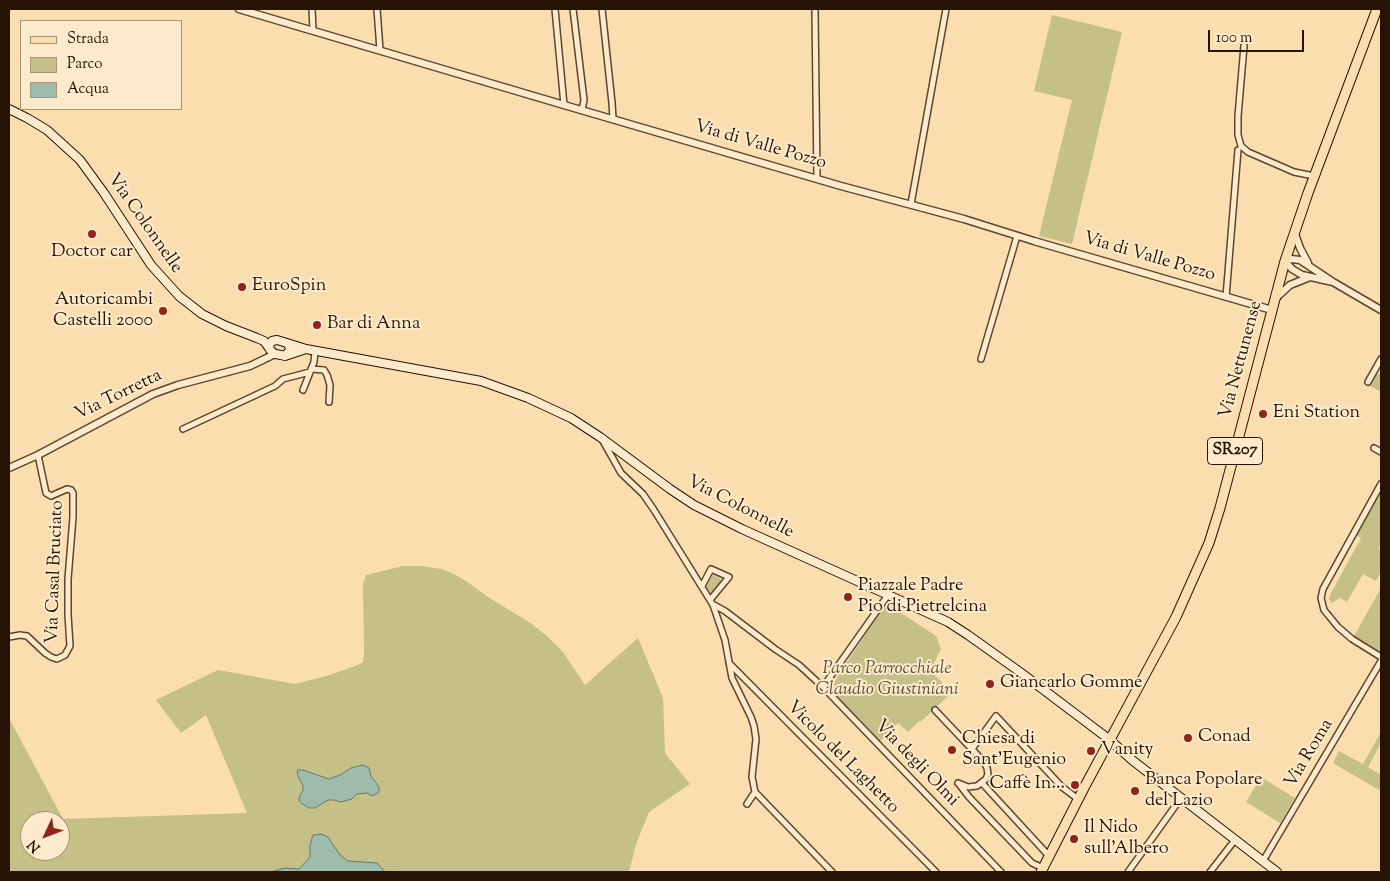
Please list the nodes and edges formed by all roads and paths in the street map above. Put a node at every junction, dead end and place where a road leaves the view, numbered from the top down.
1 (239, 9) edge
2 (312, 9) edge
3 (377, 9) edge
4 (555, 9) edge
5 (573, 9) edge
6 (602, 9) edge
7 (815, 9) edge
8 (946, 9) edge
9 (1377, 9) edge
10 (313, 30) junction
11 (1244, 46) dead end
12 (380, 50) junction
13 (564, 105) junction
14 (9, 109) edge
15 (582, 110) junction
16 (612, 119) junction
17 (1238, 150) dead end
18 (1314, 176) junction
19 (817, 179) junction
20 (910, 204) junction
21 (1294, 232) junction
22 (1017, 236) junction
23 (1285, 261) junction
24 (1310, 266) junction
25 (1310, 277) junction
26 (1333, 282) junction
27 (1226, 296) junction
28 (1275, 300) junction
29 (1272, 310) junction
30 (1381, 310) edge
31 (287, 343) junction
32 (270, 346) junction
33 (306, 349) junction
34 (315, 351) junction
35 (285, 356) junction
36 (980, 359) dead end
37 (1381, 359) edge
38 (311, 370) junction
39 (1368, 382) dead end
40 (303, 390) dead end
41 (329, 402) dead end
42 (183, 429) dead end
43 (600, 437) junction
44 (1374, 448) dead end
45 (1381, 452) edge
46 (38, 455) junction
47 (9, 468) edge
48 (1381, 484) edge
49 (702, 586) junction
50 (888, 595) junction
51 (712, 602) junction
52 (9, 637) edge
53 (1381, 657) edge
54 (1381, 661) edge
55 (729, 663) junction
56 (823, 687) junction
57 (935, 710) dead end
58 (1110, 740) junction
59 (972, 749) junction
60 (982, 783) junction
61 (755, 792) junction
62 (1181, 798) junction
63 (1078, 799) junction
64 (747, 804) dead end
65 (1235, 840) junction
66 (1049, 856) junction
67 (1263, 862) junction
68 (1042, 870) edge
69 (832, 872) edge
70 (936, 872) edge
71 (1001, 872) edge
72 (1128, 872) edge
73 (1210, 872) edge
74 (1277, 872) edge

1 - 10 street, Via di Valle Pozzo
2 - 10 street
3 - 12 street
4 - 13 street
5 - 15 street
6 - 16 street
7 - 19 street
8 - 20 street
9 - 18 main road, Via Nettunense / SR207
10 - 12 street, Via di Valle Pozzo
11 - 18 street
12 - 13 street, Via di Valle Pozzo
13 - 15 street, Via di Valle Pozzo
14 - 32 main road, Via Colonnelle
15 - 16 street, Via di Valle Pozzo
16 - 19 street, Via di Valle Pozzo
17 - 27 street
18 - 21 main road, Via Nettunense / SR207
19 - 20 street, Via di Valle Pozzo
20 - 22 street, Via di Valle Pozzo
21 - 23 main road, Via Nettunense / SR207
21 - 24 street
22 - 27 street, Via di Valle Pozzo
22 - 36 street
23 - 24 street
23 - 25 street
23 - 28 main road, Via Nettunense / SR207
24 - 26 street
25 - 26 street
25 - 28 street
26 - 30 street
27 - 29 street, Via di Valle Pozzo
28 - 29 main road, Via Nettunense / SR207
29 - 58 main road, Via Nettunense / SR207
31 - 32 main road, Via Colonnelle
31 - 33 main road, Via Colonnelle
31 - 35 main road
32 - 35 main road, Via Colonnelle
32 - 46 street, Via Torretta
33 - 34 main road, Via Colonnelle
33 - 35 main road, Via Colonnelle
34 - 38 street
34 - 43 main road, Via Colonnelle
37 - 39 street
38 - 40 street
38 - 41 street
38 - 42 street
43 - 49 street
43 - 50 main road, Via Colonnelle
44 - 45 street
46 - 47 street, Via Torretta
46 - 52 street, Via Casal Bruciato
48 - 53 street
49 - 51 street
49 - 51 street
50 - 56 street
50 - 58 main road, Via Colonnelle
51 - 55 street
51 - 56 street, Via degli Olmi
54 - 67 street, Via Roma
55 - 61 street
55 - 70 street, Vicolo del Laghetto
56 - 71 street, Via degli Olmi
57 - 59 street
58 - 62 main road, Via Colonnelle
58 - 63 main road, Via Nettunense / SR207
59 - 60 street
59 - 63 street
60 - 66 street
60 - 68 street
61 - 64 street
61 - 69 street
62 - 65 main road, Via Colonnelle
62 - 72 street
63 - 66 main road, Via Nettunense / SR207
65 - 67 main road, Via Colonnelle
65 - 73 street
66 - 68 main road, Via Nettunense / SR207
67 - 74 main road, Via Colonnelle

